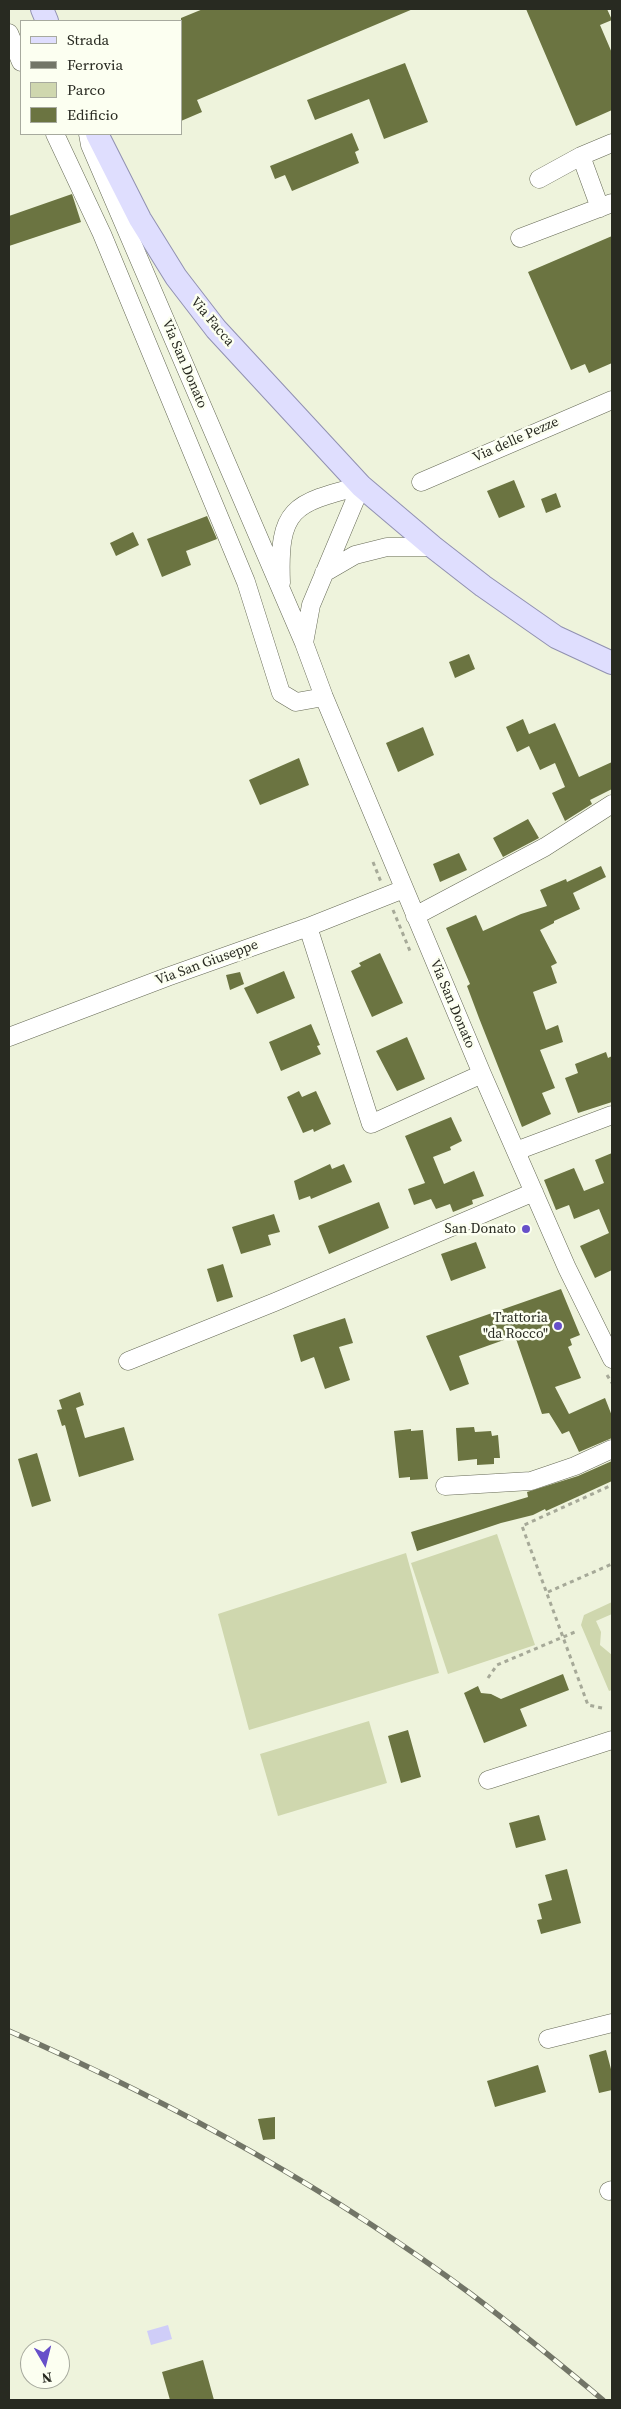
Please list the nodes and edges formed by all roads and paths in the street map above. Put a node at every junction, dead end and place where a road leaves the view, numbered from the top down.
1 (9, 33) edge
2 (20, 60) edge
3 (55, 135) edge
4 (88, 135) edge
5 (98, 135) edge
6 (612, 142) edge
7 (581, 156) junction
8 (538, 179) dead end
9 (606, 206) edge
10 (520, 238) dead end
11 (612, 400) edge
12 (421, 482) dead end
13 (361, 486) junction
14 (433, 547) junction
15 (324, 573) junction
16 (282, 593) junction
17 (304, 643) junction
18 (607, 660) edge
19 (324, 697) junction
20 (612, 804) edge
21 (404, 889) junction
22 (416, 916) junction
23 (308, 927) junction
24 (9, 1037) edge
25 (482, 1074) junction
26 (612, 1116) edge
27 (516, 1151) junction
28 (534, 1192) junction
29 (612, 1359) edge
30 (128, 1361) dead end
31 (612, 1449) edge
32 (445, 1486) dead end
33 (612, 1486) edge
34 (612, 1564) edge
35 (548, 1592) junction
36 (575, 1632) dead end
37 (564, 1637) junction
38 (488, 1678) dead end
39 (602, 1708) dead end
40 (612, 1740) edge
41 (488, 1780) dead end
42 (612, 2023) edge
43 (548, 2039) dead end

1 - 2 street
3 - 19 street
4 - 16 street, Via San Donato
5 - 13 main road, Via Facca
6 - 7 street
7 - 8 street
7 - 9 street
9 - 10 street
11 - 12 street, Via delle Pezze
13 - 14 main road, Via Facca
13 - 15 street
13 - 16 street, Via San Donato
14 - 15 street
14 - 18 main road, Via Facca
15 - 17 street
16 - 17 street, Via San Donato
17 - 19 street, Via San Donato
19 - 21 street, Via San Donato
20 - 22 street
21 - 22 street, Via San Donato
21 - 23 street, Via San Giuseppe
22 - 25 street, Via San Donato
23 - 24 street, Via San Giuseppe
23 - 25 street
25 - 27 street, Via San Donato
26 - 27 street
27 - 28 street, Via San Donato
28 - 29 street, Via San Donato
28 - 30 street
31 - 32 street
33 - 35 path
34 - 35 path
35 - 37 path
36 - 37 path
37 - 38 path
37 - 39 path
40 - 41 street
42 - 43 street

